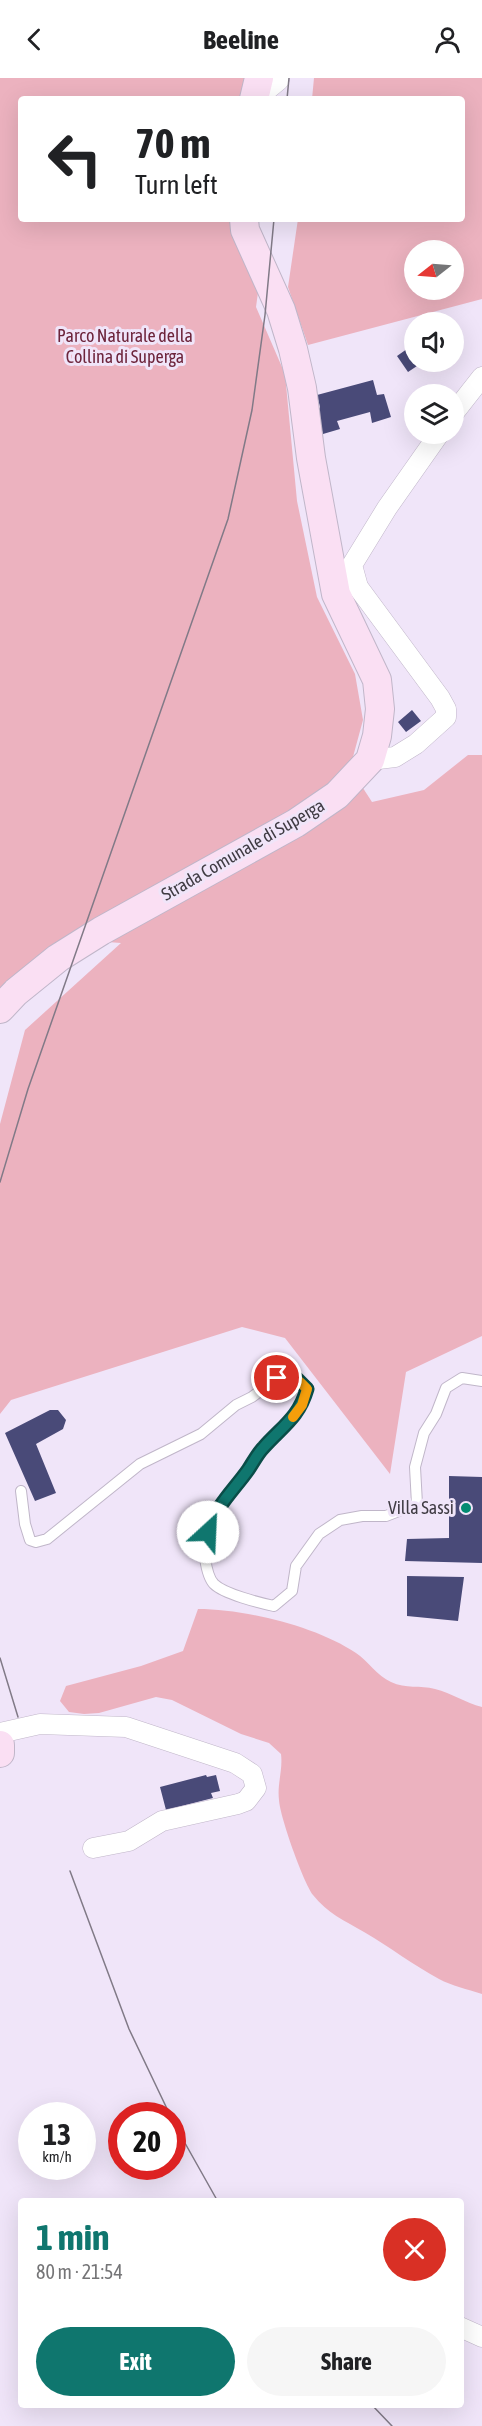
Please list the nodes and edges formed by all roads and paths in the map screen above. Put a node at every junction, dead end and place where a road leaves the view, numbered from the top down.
1 (269, 79) edge
2 (257, 96) edge
3 (244, 222) edge
4 (482, 377) edge
5 (464, 400) edge
6 (432, 444) edge
7 (370, 760) junction
8 (0, 1009) edge
9 (482, 1382) edge
10 (21, 1491) dead end
11 (0, 1733) edge
12 (0, 1745) edge
13 (0, 1753) edge
14 (93, 1848) dead end
15 (464, 2329) edge
16 (482, 2337) edge

1 - 2 street
3 - 7 street, Strada Comunale di Superga
4 - 5 street
6 - 7 street
7 - 8 street, Strada Comunale di Superga
9 - 10 lane
11 - 14 street
12 - 13 street
15 - 16 street

